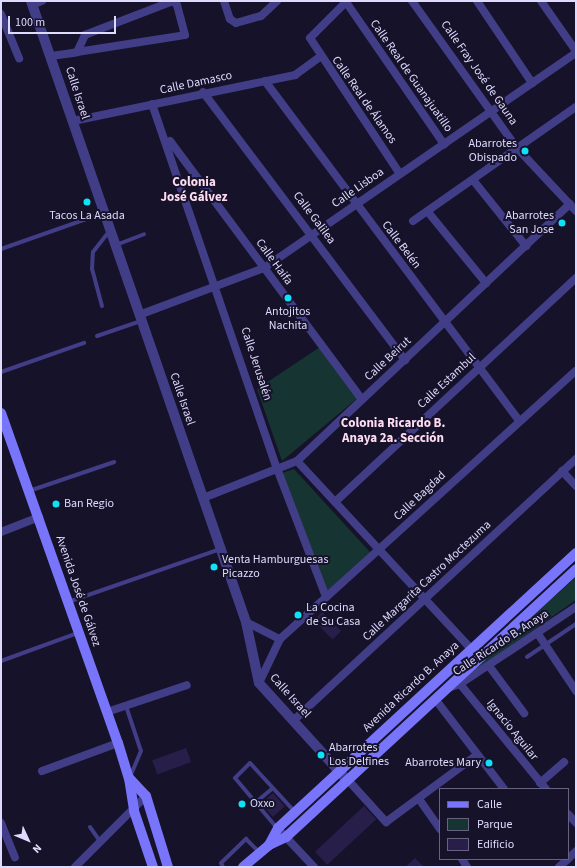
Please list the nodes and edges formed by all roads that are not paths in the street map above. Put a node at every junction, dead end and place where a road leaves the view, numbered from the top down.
1 (42, 1) edge
2 (224, 1) edge
3 (277, 1) edge
4 (412, 1) edge
5 (477, 1) edge
6 (541, 1) edge
7 (346, 2) edge
8 (32, 3) edge
9 (1, 14) edge
10 (77, 52) junction
11 (576, 52) edge
12 (51, 56) junction
13 (320, 57) junction
14 (19, 58) dead end
15 (265, 82) junction
16 (532, 83) junction
17 (203, 92) junction
18 (152, 104) junction
19 (576, 107) edge
20 (491, 111) junction
21 (73, 121) junction
22 (167, 138) junction
23 (444, 144) junction
24 (517, 148) junction
25 (400, 174) junction
26 (474, 180) junction
27 (570, 204) junction
28 (356, 205) junction
29 (576, 211) edge
30 (428, 212) junction
31 (104, 213) junction
32 (413, 221) dead end
33 (110, 230) junction
34 (144, 234) dead end
35 (312, 235) junction
36 (115, 246) junction
37 (526, 246) junction
38 (1, 249) edge
39 (264, 268) junction
40 (576, 278) edge
41 (486, 283) junction
42 (217, 286) junction
43 (102, 306) dead end
44 (140, 318) junction
45 (445, 322) junction
46 (97, 336) dead end
47 (84, 343) dead end
48 (405, 360) junction
49 (478, 367) junction
50 (576, 371) edge
51 (1, 372) edge
52 (362, 400) junction
53 (1, 413) edge
54 (519, 421) junction
55 (576, 458) edge
56 (297, 461) junction
57 (114, 462) dead end
58 (278, 471) junction
59 (562, 471) junction
60 (576, 486) edge
61 (29, 491) junction
62 (203, 498) junction
63 (335, 502) junction
64 (39, 517) junction
65 (1, 532) edge
66 (220, 549) junction
67 (379, 550) junction
68 (576, 554) edge
69 (576, 569) edge
70 (326, 597) junction
71 (426, 600) junction
72 (68, 602) junction
73 (576, 608) edge
74 (246, 622) junction
75 (576, 624) edge
76 (79, 633) junction
77 (538, 634) junction
78 (280, 639) junction
79 (545, 644) junction
80 (471, 649) junction
81 (527, 657) dead end
82 (1, 661) edge
83 (489, 666) junction
84 (573, 678) edge
85 (439, 680) junction
86 (259, 682) junction
87 (460, 684) junction
88 (187, 685) dead end
89 (446, 688) junction
90 (576, 691) edge
91 (435, 699) junction
92 (126, 706) junction
93 (107, 712) junction
94 (524, 713) dead end
95 (294, 720) junction
96 (118, 743) junction
97 (477, 755) junction
98 (564, 762) dead end
99 (42, 770) dead end
100 (340, 771) junction
101 (129, 778) junction
102 (348, 780) junction
103 (543, 786) edge
104 (273, 788) junction
105 (503, 788) edge
106 (146, 796) junction
107 (419, 799) junction
108 (255, 803) junction
109 (134, 811) junction
110 (295, 812) junction
111 (569, 815) edge
112 (576, 823) edge
113 (1, 824) edge
114 (90, 827) dead end
115 (439, 827) edge
116 (278, 828) junction
117 (286, 837) junction
118 (101, 844) junction
119 (269, 845) junction
120 (259, 852) junction
121 (15, 857) dead end
122 (567, 860) edge
123 (75, 867) edge
124 (153, 867) edge
125 (168, 867) edge
126 (224, 867) edge
127 (243, 867) edge
128 (314, 867) edge
129 (559, 867) edge

1 - 8 street
2 - 3 street
4 - 20 street, Calle Fray José de Gauna
5 - 16 street
6 - 11 street
7 - 13 street, Calle Real de Álamos
7 - 23 street, Calle Real de Guanajuatillo
8 - 12 street, Calle Israel
9 - 14 street
10 - 10 street
10 - 12 street
11 - 16 street, Calle Lisboa
12 - 21 street, Calle Israel
13 - 15 street, Calle Damasco
13 - 25 street, Calle Real de Álamos
15 - 17 street, Calle Damasco
15 - 28 street, Calle Belén
16 - 20 street, Calle Lisboa
17 - 18 street, Calle Damasco
17 - 35 street, Calle Galilea
18 - 21 street, Calle Damasco
18 - 22 street
19 - 24 street
20 - 23 street, Calle Lisboa
20 - 24 street, Calle Fray José de Gauna
21 - 31 street, Calle Israel
22 - 39 street, Calle Haifa
22 - 42 street, Calle Jerusalén
23 - 25 street, Calle Lisboa
24 - 26 street
24 - 27 street, Calle Fray José de Gauna
25 - 28 street, Calle Lisboa
26 - 30 street
26 - 37 street
27 - 29 street, Calle Fray José de Gauna
27 - 37 street, Calle Beirut
28 - 35 street, Calle Lisboa
28 - 45 street, Calle Belén
30 - 32 street
30 - 41 street
31 - 33 street, Calle Israel
31 - 38 lane
33 - 36 street, Calle Israel
33 - 43 lane
34 - 36 lane
35 - 39 street, Calle Lisboa
35 - 48 street, Calle Galilea
36 - 44 street, Calle Israel
37 - 41 street, Calle Beirut
39 - 42 street, Calle Lisboa
39 - 52 street, Calle Haifa
40 - 49 street, Calle Estambul
41 - 45 street, Calle Beirut
42 - 44 street, Calle Lisboa
42 - 58 street, Calle Jerusalén
44 - 46 lane
44 - 62 street, Calle Israel
45 - 48 street, Calle Beirut
45 - 49 street, Calle Belén
47 - 51 lane
48 - 52 street, Calle Beirut
49 - 54 street, Calle Belén
49 - 63 street, Calle Estambul
50 - 54 street, Calle Bagdad
52 - 56 street, Calle Beirut
53 - 61 main road, Avenida José de Gálvez
54 - 67 street, Calle Bagdad
55 - 59 street, Calle Margarita Castro Moctezuma
56 - 58 street, Calle Beirut
56 - 63 street
57 - 61 lane
58 - 62 street, Calle Beirut
58 - 70 street, Calle Jerusalén
59 - 60 street
59 - 71 street, Calle Margarita Castro Moctezuma
61 - 64 main road, Avenida José de Gálvez
62 - 66 street, Calle Israel
63 - 67 street
64 - 65 street
64 - 72 main road, Avenida José de Gálvez
66 - 72 lane
66 - 74 street, Calle Israel
67 - 70 street, Calle Bagdad
67 - 71 street
68 - 80 main road, Avenida Ricardo B. Anaya
69 - 89 main road, Avenida Ricardo B. Anaya
70 - 78 street, Calle Bagdad
71 - 80 street
71 - 95 street, Calle Margarita Castro Moctezuma
72 - 76 main road, Avenida José de Gálvez
73 - 77 street, Calle Ricardo B. Anaya
74 - 78 street
74 - 86 street, Calle Israel
75 - 79 lane
76 - 82 lane
76 - 93 main road, Avenida José de Gálvez
77 - 79 street
77 - 83 street, Calle Ricardo B. Anaya
78 - 86 street, Calle Bagdad
79 - 81 lane
79 - 84 street
80 - 85 main road, Avenida Ricardo B. Anaya
83 - 87 street, Calle Ricardo B. Anaya
83 - 94 street
84 - 90 street
85 - 89 street, Calle Ricardo B. Anaya
85 - 100 main road, Avenida Ricardo B. Anaya
86 - 95 street, Calle Israel
87 - 89 street, Calle Ricardo B. Anaya
87 - 103 street, Ignacio Aguilar
88 - 92 street
89 - 91 main road, Avenida Ricardo B. Anaya
91 - 97 street
91 - 102 main road, Avenida Ricardo B. Anaya
92 - 93 street
92 - 101 lane
93 - 96 main road, Avenida José de Gálvez
95 - 100 street, Calle Israel
96 - 99 street
96 - 101 main road, Avenida José de Gálvez
97 - 105 street
97 - 107 street
98 - 103 street
100 - 102 street, Calle Israel
100 - 110 main road, Avenida Ricardo B. Anaya
101 - 106 main road, Avenida José de Gálvez
101 - 109 main road, Avenida José de Gálvez
102 - 107 street
102 - 117 main road, Avenida Ricardo B. Anaya
104 - 108 lane
104 - 108 lane
104 - 110 lane
106 - 109 street
106 - 125 main road, Avenida José de Gálvez
107 - 115 street
108 - 116 lane
109 - 118 street
109 - 124 main road, Avenida José de Gálvez
110 - 116 main road, Avenida Ricardo B. Anaya
111 - 112 street
113 - 121 street
114 - 118 lane
116 - 117 street
116 - 119 main road, Avenida Ricardo B. Anaya
117 - 119 main road, Avenida Ricardo B. Anaya
117 - 128 street
118 - 123 street
119 - 120 main road, Avenida Ricardo B. Anaya
120 - 126 lane
120 - 127 main road, Avenida Ricardo B. Anaya
122 - 129 street

